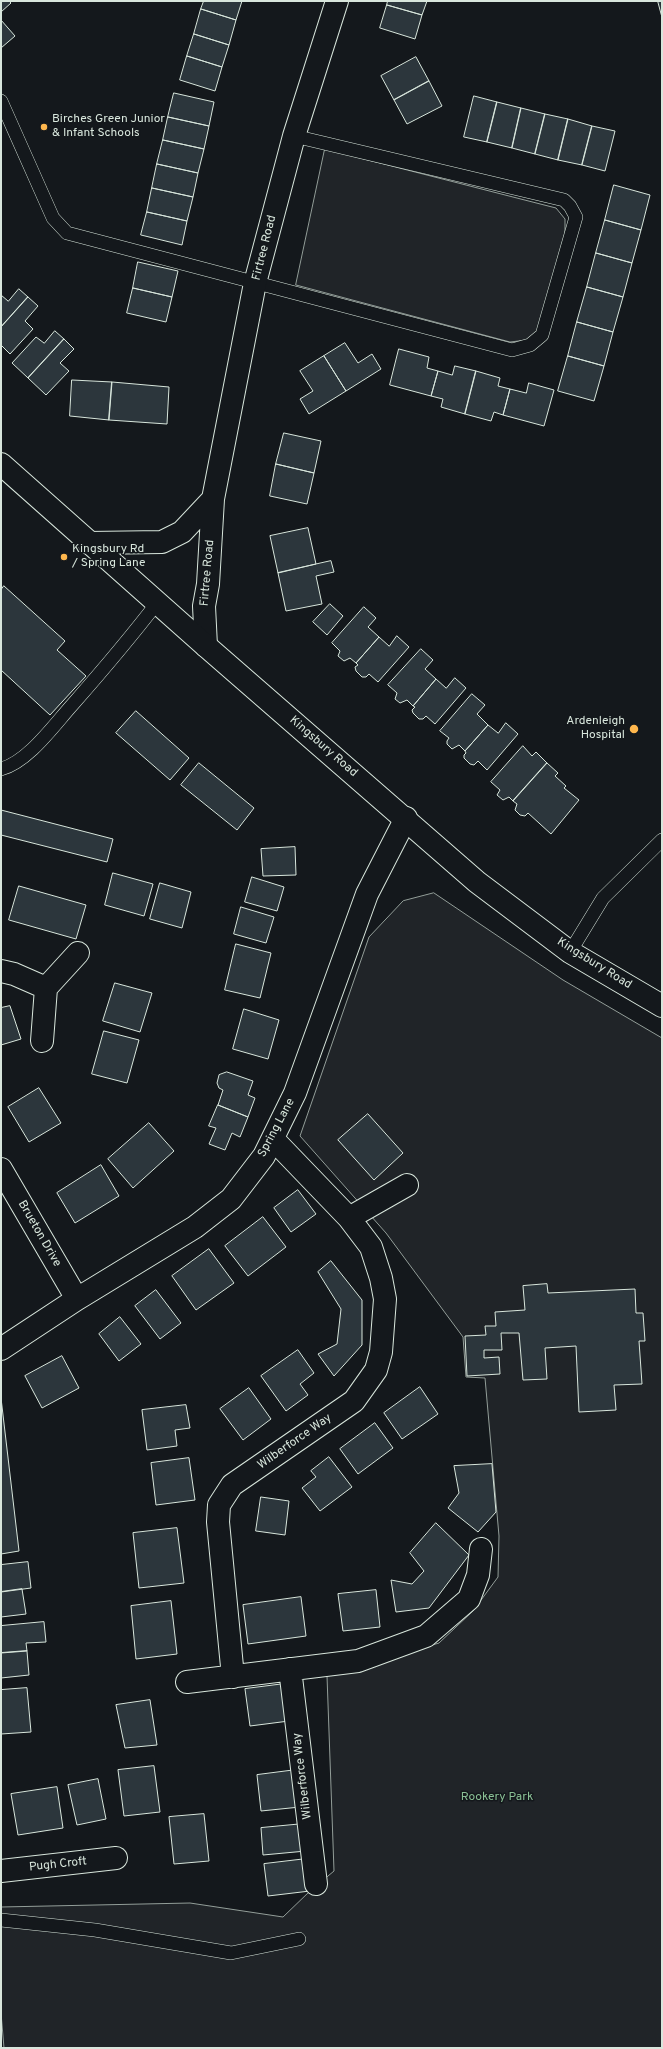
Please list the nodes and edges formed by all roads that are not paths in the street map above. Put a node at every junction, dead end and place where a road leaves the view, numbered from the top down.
1 (337, 1) edge
2 (1, 101) edge
3 (294, 136) junction
4 (255, 283) junction
5 (1, 464) edge
6 (213, 499) junction
7 (89, 543) junction
8 (157, 603) junction
9 (206, 646) junction
10 (1, 769) edge
11 (406, 818) junction
12 (662, 840) edge
13 (570, 952) junction
14 (78, 953) dead end
15 (1, 971) edge
16 (46, 988) junction
17 (662, 1006) edge
18 (42, 1041) dead end
19 (273, 1139) junction
20 (1, 1169) edge
21 (407, 1185) dead end
22 (349, 1218) junction
23 (77, 1299) junction
24 (1, 1349) edge
25 (481, 1550) dead end
26 (290, 1669) junction
27 (234, 1677) junction
28 (187, 1682) dead end
29 (116, 1858) dead end
30 (1, 1871) edge
31 (316, 1884) dead end
32 (1, 1920) edge
33 (299, 1939) dead end

1 - 3 street, Firtree Road
2 - 4 lane
3 - 4 street, Firtree Road
3 - 4 lane
4 - 6 street, Firtree Road
5 - 7 street, Kingsbury Road
6 - 7 street
6 - 9 street, Firtree Road
7 - 8 street, Kingsbury Road
8 - 9 street, Kingsbury Road
8 - 10 lane
9 - 11 street, Kingsbury Road
11 - 13 street, Kingsbury Road
11 - 19 street, Spring Lane
12 - 13 lane
13 - 17 street, Kingsbury Road
14 - 16 street
15 - 16 street
16 - 18 street
19 - 22 street, Wilberforce Way
19 - 23 street, Spring Lane
20 - 23 street, Brueton Drive
21 - 22 street
22 - 27 street, Wilberforce Way
23 - 24 street, Spring Lane
25 - 26 street
26 - 27 street
26 - 31 street, Wilberforce Way
27 - 28 street
29 - 30 street, Pugh Croft
32 - 33 lane

